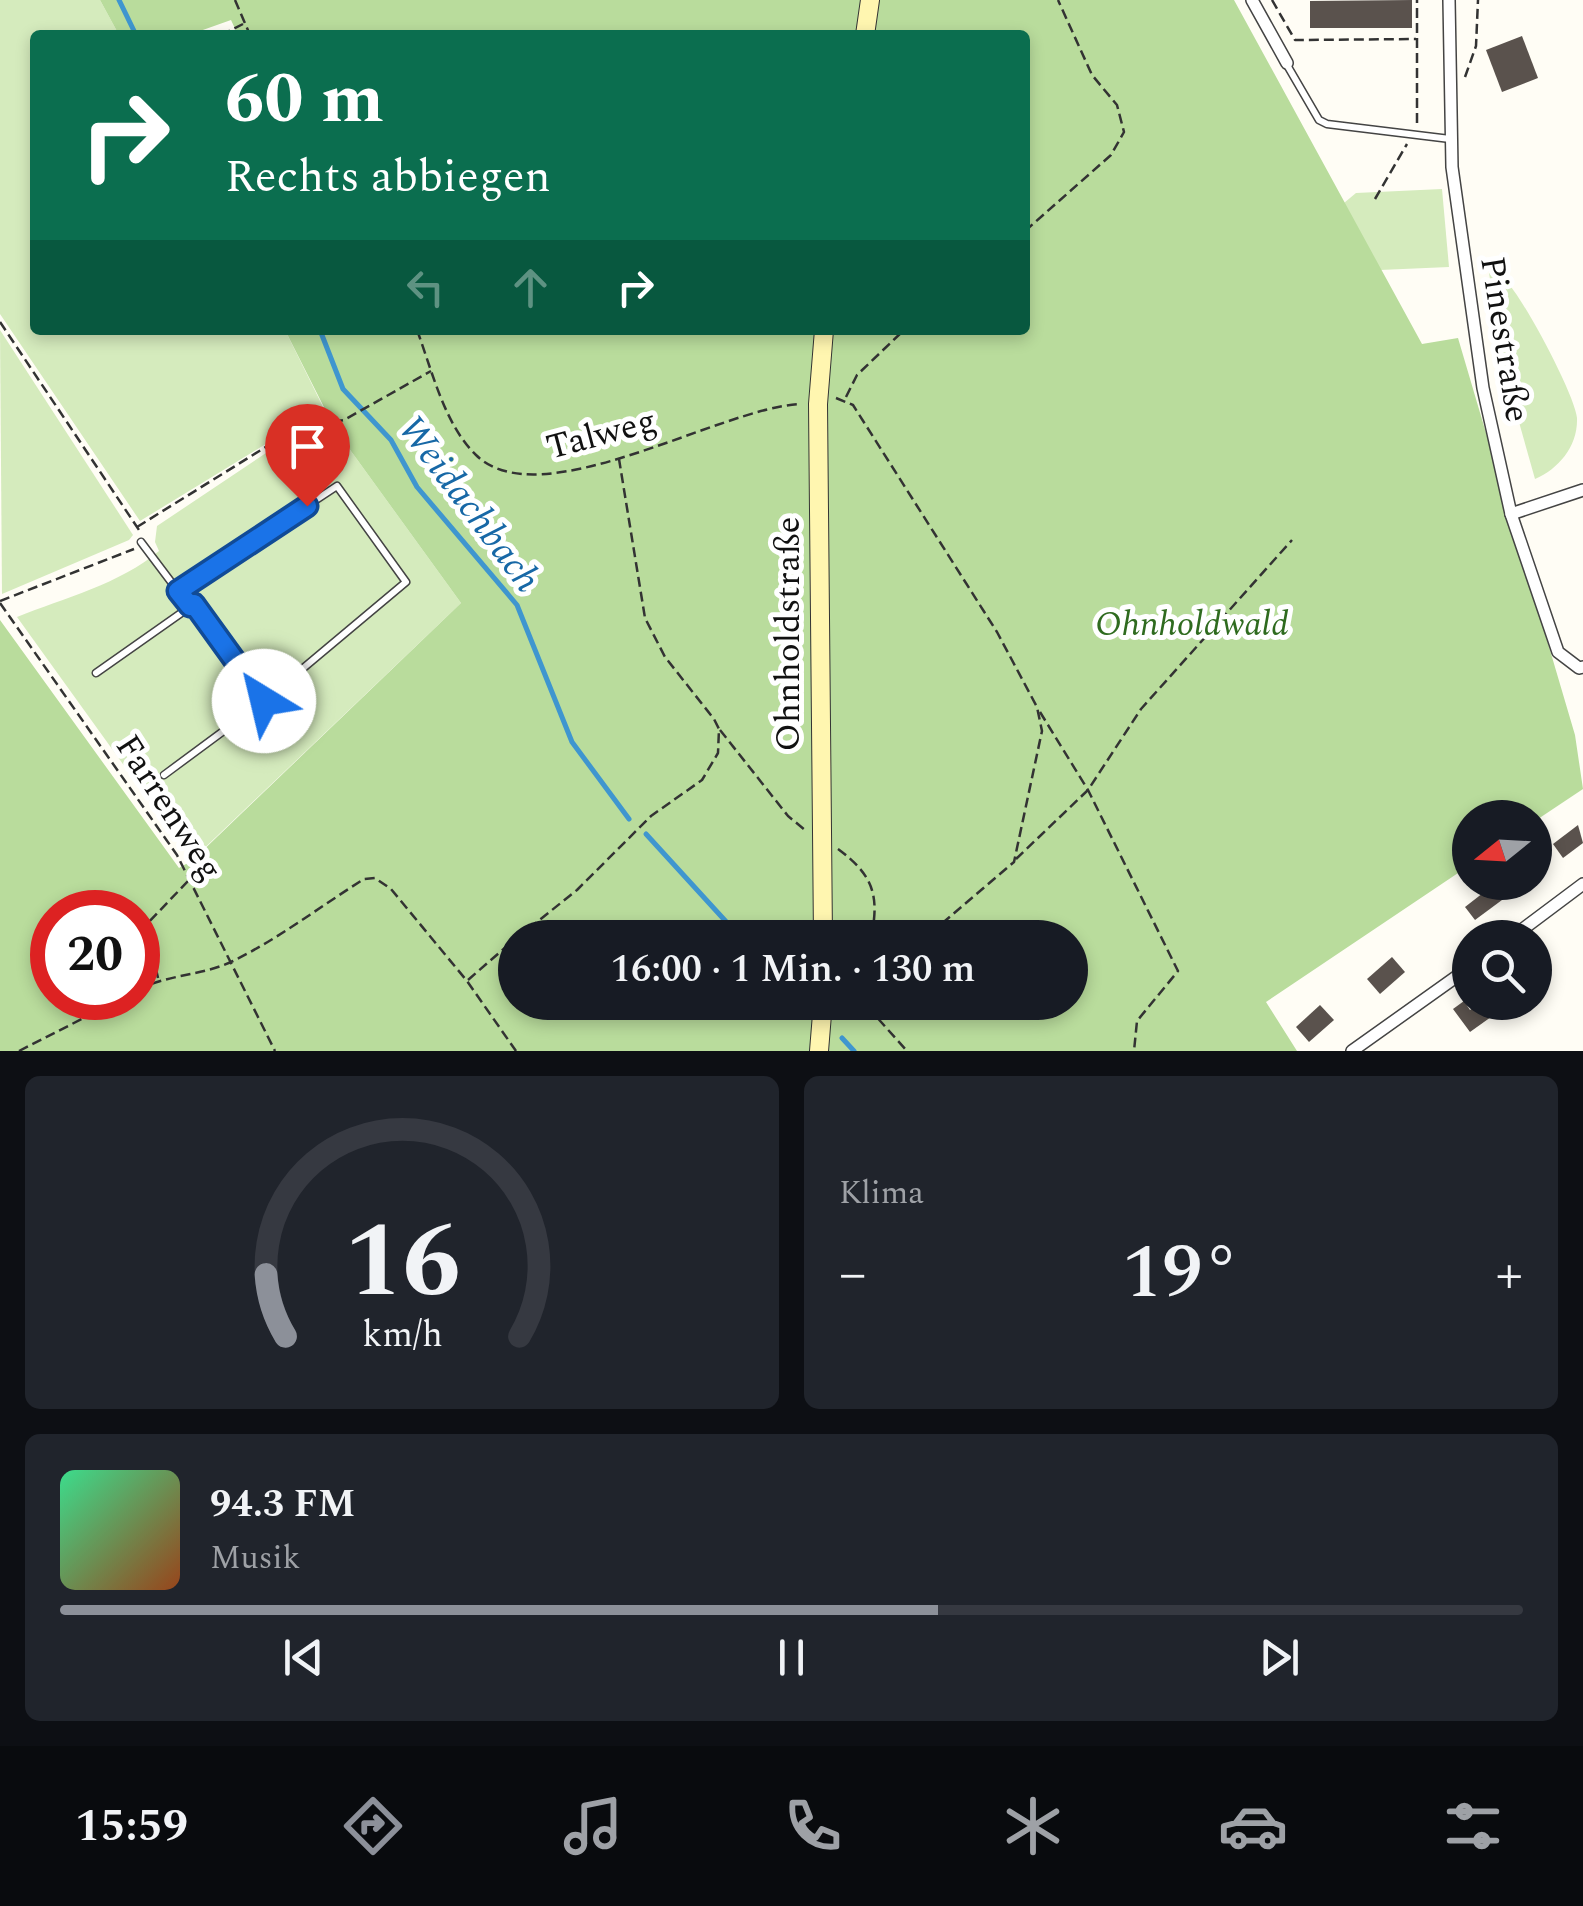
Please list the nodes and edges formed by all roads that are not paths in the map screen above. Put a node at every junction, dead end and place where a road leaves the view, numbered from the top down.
1 (870, 0) edge
2 (1252, 0) edge
3 (1449, 0) edge
4 (866, 30) edge
5 (1286, 64) joint
6 (1450, 139) junction
7 (824, 335) edge
8 (1583, 490) edge
9 (1511, 514) junction
10 (141, 542) road end
11 (178, 591) junction
12 (190, 606) junction
13 (1581, 668) edge
14 (96, 674) dead end
15 (264, 701) junction
16 (164, 775) dead end
17 (1583, 884) edge
18 (823, 920) edge
19 (1536, 920) edge
20 (1452, 981) edge
21 (822, 1020) edge
22 (819, 1051) edge
23 (1352, 1051) edge

1 - 4 main road
2 - 5 street
3 - 6 street, Pinestraße
5 - 6 lane
6 - 9 street, Pinestraße
7 - 18 main road, Ohnholdstraße
8 - 9 street
9 - 13 street, Pinestraße
10 - 11 lane
11 - 12 lane
11 - 15 lane
12 - 14 lane
12 - 15 lane
15 - 16 lane
17 - 19 street
20 - 23 street
21 - 22 main road

